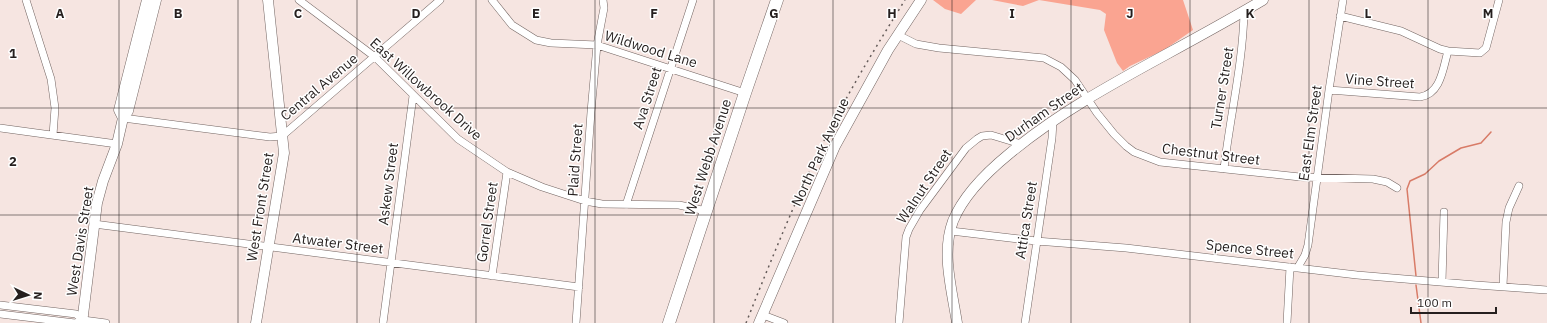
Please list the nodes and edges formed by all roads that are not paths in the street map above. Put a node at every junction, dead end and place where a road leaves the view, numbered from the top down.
1 (26, 0) edge
2 (147, 0) edge
3 (156, 0) edge
4 (268, 0) edge
5 (299, 0) edge
6 (440, 0) edge
7 (492, 0) edge
8 (603, 0) edge
9 (693, 0) edge
10 (777, 0) edge
11 (921, 0) edge
12 (1263, 0) edge
13 (1343, 0) edge
14 (1499, 0) edge
15 (1244, 11) junction
16 (1340, 16) junction
17 (898, 35) junction
18 (597, 45) junction
19 (1448, 51) junction
20 (375, 57) junction
21 (671, 68) junction
22 (1328, 90) junction
23 (745, 93) junction
24 (413, 96) junction
25 (1087, 98) junction
26 (123, 118) junction
27 (1053, 121) junction
28 (0, 128) edge
29 (54, 135) junction
30 (282, 136) junction
31 (118, 144) junction
32 (1022, 144) junction
33 (1224, 169) junction
34 (507, 172) junction
35 (1317, 179) junction
36 (1519, 186) dead end
37 (1396, 188) dead end
38 (585, 201) junction
39 (626, 205) junction
40 (706, 211) junction
41 (1444, 212) dead end
42 (94, 224) junction
43 (951, 231) junction
44 (1036, 241) junction
45 (269, 248) junction
46 (391, 263) junction
47 (1290, 267) junction
48 (1298, 267) junction
49 (492, 276) junction
50 (1442, 282) junction
51 (1503, 286) junction
52 (579, 287) junction
53 (1547, 290) edge
54 (0, 305) edge
55 (0, 314) edge
56 (761, 319) edge
57 (83, 322) edge
58 (106, 323) edge
59 (256, 323) edge
60 (384, 323) edge
61 (576, 323) edge
62 (669, 323) edge
63 (784, 323) edge
64 (899, 323) edge
65 (957, 323) edge
66 (1025, 323) edge
67 (1287, 323) edge

1 - 29 street
2 - 26 street, West Davis Street
3 - 26 street, West Davis Street
4 - 30 street, West Front Street
5 - 20 street, East Willowbrook Drive
6 - 20 street, Central Avenue
7 - 18 street, Wildwood Lane
8 - 18 street, Plaid Street
9 - 21 street, Ava Street
10 - 23 highway, West Webb Avenue
11 - 17 street, North Park Avenue
12 - 15 street, Durham Street
13 - 16 street, East Elm Street
14 - 19 street
15 - 25 street, Durham Street
15 - 33 street, Turner Street
16 - 19 street
16 - 22 street, East Elm Street
17 - 25 street, Chestnut Street
17 - 56 street, North Park Avenue
18 - 21 street, Wildwood Lane
18 - 38 street, Plaid Street
19 - 22 street, Vine Street
20 - 24 street, East Willowbrook Drive
20 - 30 street, Central Avenue
21 - 23 street, Wildwood Lane
21 - 39 street, Ava Street
22 - 35 street, East Elm Street
23 - 40 highway, West Webb Avenue
24 - 34 street, East Willowbrook Drive
24 - 46 street, Askew Street
25 - 27 street, Durham Street
25 - 33 street, Chestnut Street
26 - 30 street, Central Avenue
26 - 31 street, West Davis Street
27 - 32 street, Durham Street
27 - 44 street, Attica Street
28 - 29 street
29 - 31 street
30 - 45 street, West Front Street
31 - 42 street, West Davis Street
32 - 43 street, Durham Street
32 - 64 street, Walnut Street
33 - 35 street, Chestnut Street
34 - 38 street, East Willowbrook Drive
34 - 49 street, Gorrel Street
35 - 37 street, Chestnut Street
35 - 48 street, East Elm Street
36 - 51 street
38 - 39 street, East Willowbrook Drive
38 - 52 street, Plaid Street
39 - 40 street, East Willowbrook Drive
40 - 62 highway, West Webb Avenue
41 - 50 street
42 - 45 street, Atwater Street
42 - 57 street, West Davis Street
43 - 44 street, Spence Street
43 - 65 street, Durham Street
44 - 47 street, Spence Street
44 - 66 street, Attica Street
45 - 46 street, Atwater Street
45 - 59 street, West Front Street
46 - 49 street, Atwater Street
46 - 60 street, Askew Street
47 - 48 street, Spence Street
47 - 67 street
48 - 50 street, Spence Street
49 - 52 street, Atwater Street
50 - 51 street, Spence Street
51 - 53 street, Spence Street
52 - 61 street, Plaid Street
54 - 57 street
55 - 57 street
56 - 63 street
57 - 58 street

